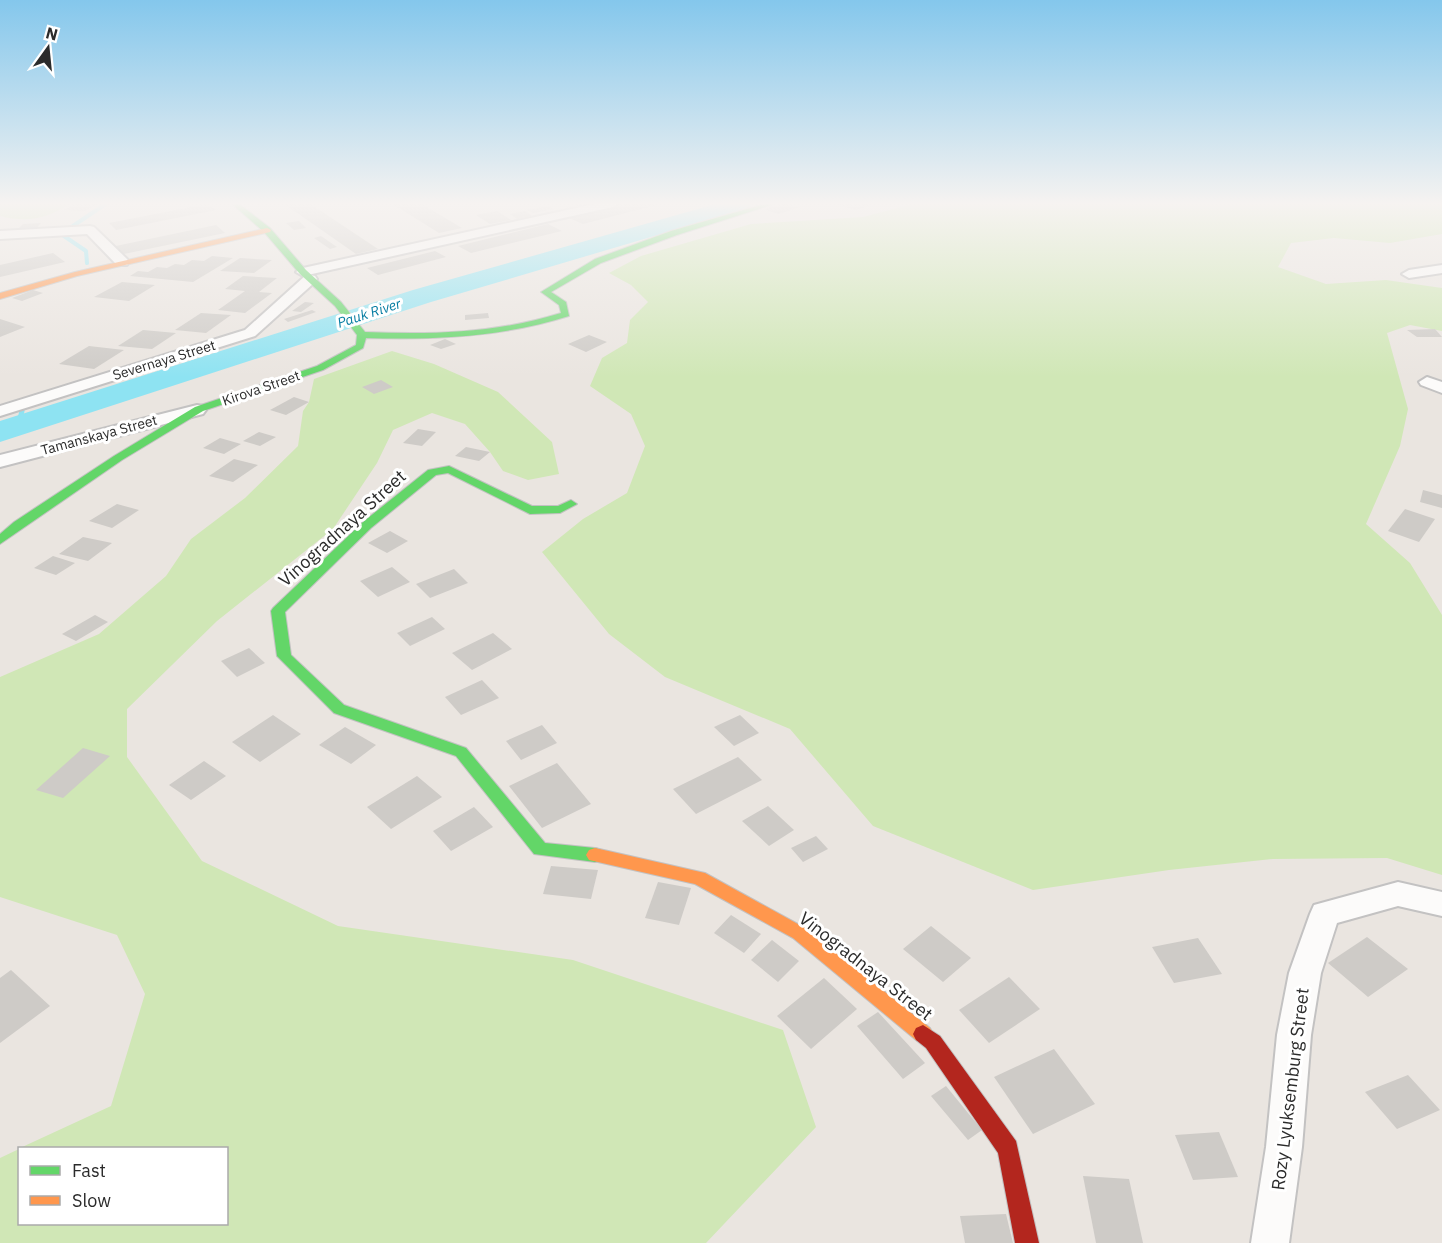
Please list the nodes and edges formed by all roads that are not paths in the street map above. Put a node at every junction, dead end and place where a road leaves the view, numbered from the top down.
1 (127, 261) edge
2 (294, 261) edge
3 (366, 261) edge
4 (598, 261) edge
5 (122, 262) joint
6 (1442, 269) edge
7 (1409, 274) dead end
8 (306, 275) junction
9 (0, 296) edge
10 (362, 335) junction
11 (199, 409) junction
12 (0, 411) edge
13 (0, 461) edge
14 (570, 504) dead end
15 (0, 540) edge
16 (1442, 904) edge
17 (1027, 1243) edge
18 (1270, 1243) edge

1 - 5 street
2 - 8 street
3 - 8 street
4 - 10 street
5 - 9 street
6 - 7 street
8 - 10 street
8 - 12 street, Severnaya Street
10 - 11 street, Kirova Street
11 - 13 street, Tamanskaya Street
11 - 15 street, Kirova Street
14 - 17 street, Vinogradnaya Street
16 - 18 street, Rozy Lyuksemburg Street

